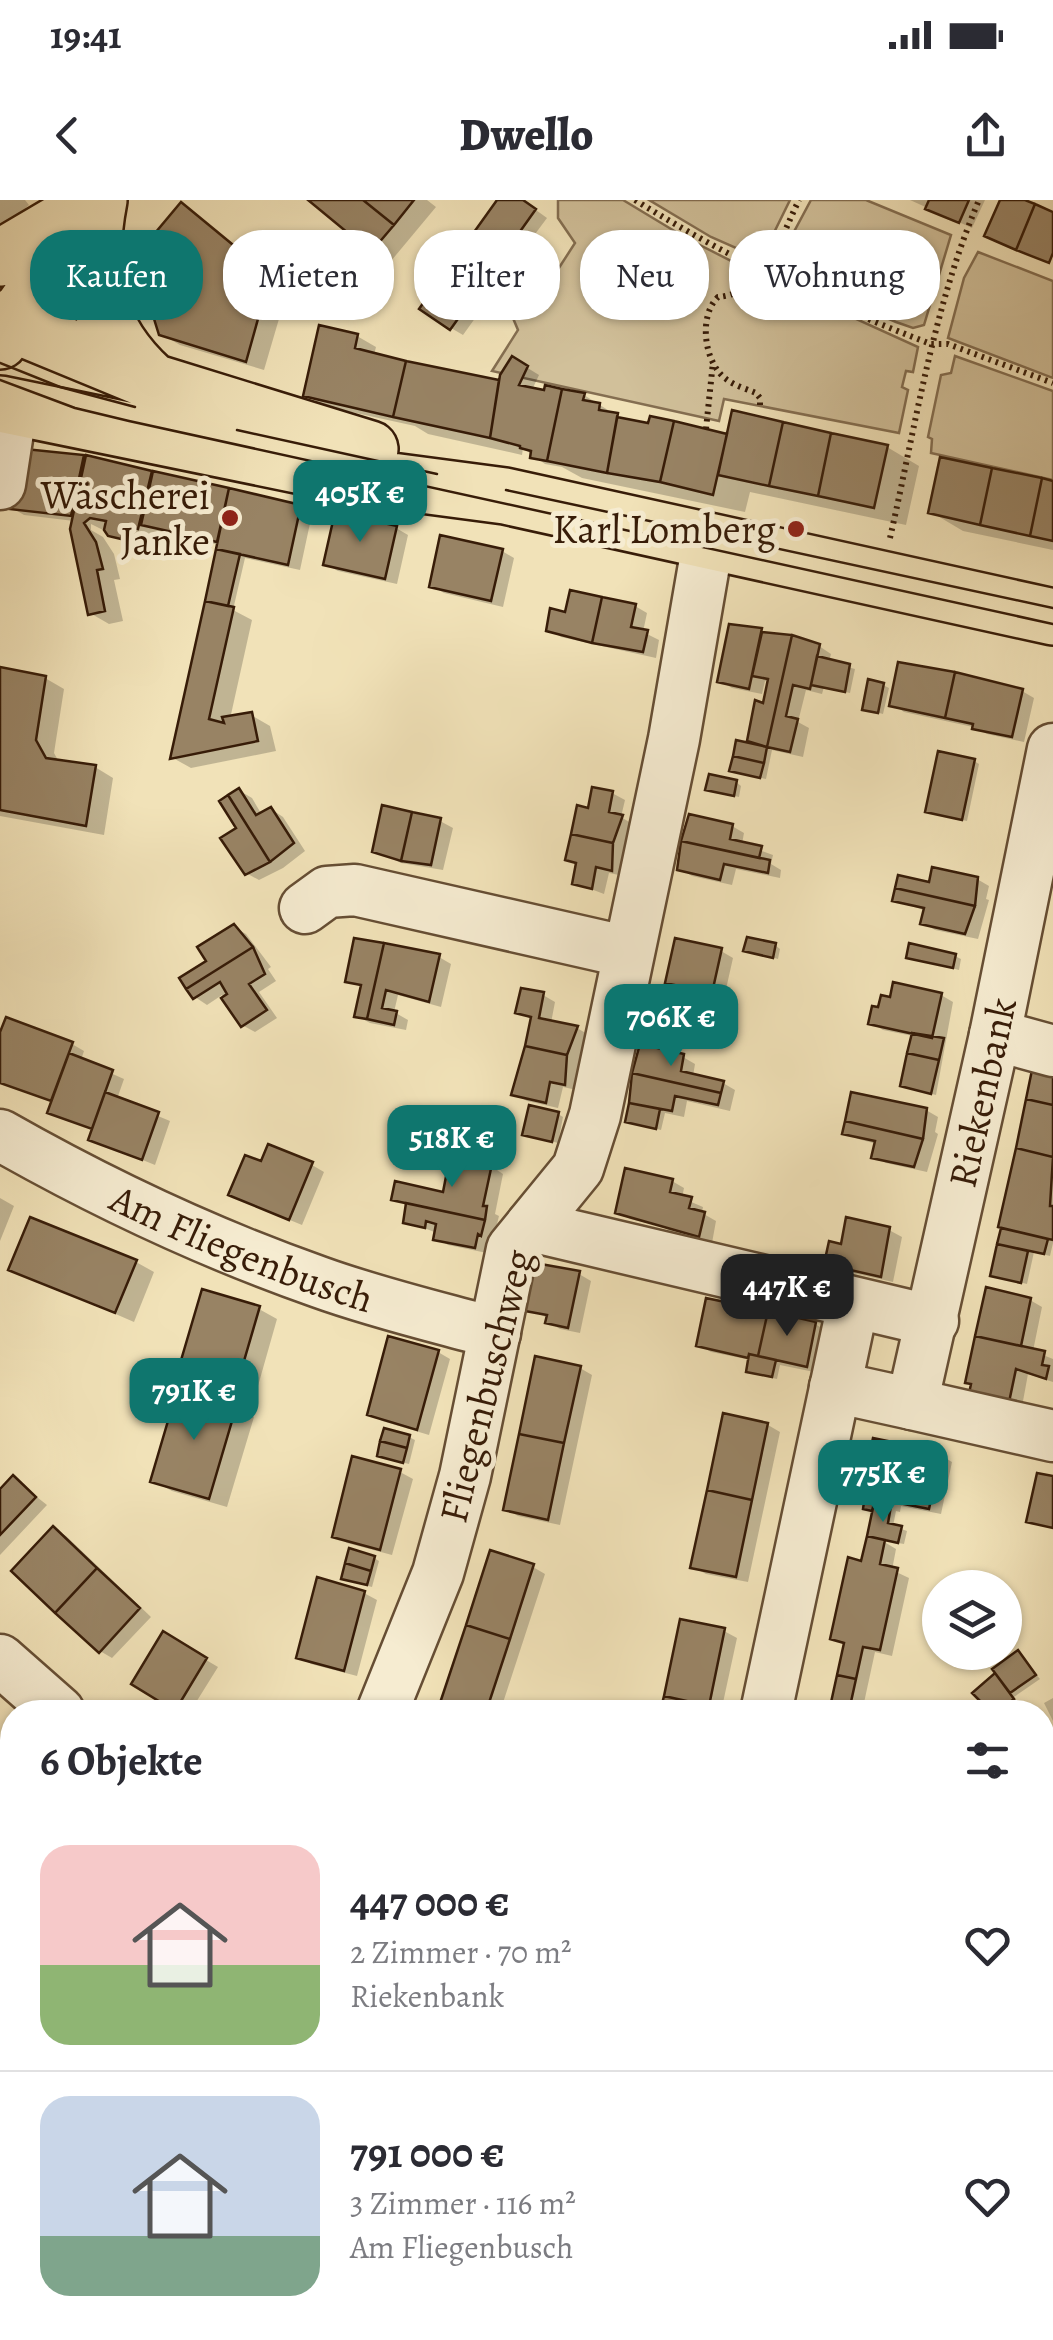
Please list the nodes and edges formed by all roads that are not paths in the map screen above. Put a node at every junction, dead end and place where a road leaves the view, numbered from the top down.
1 (99, 200) edge
2 (0, 258) edge
3 (4, 328) edge
4 (153, 382) junction
5 (13, 401) edge
6 (0, 484) edge
7 (505, 496) junction
8 (708, 542) junction
9 (1053, 617) edge
10 (1053, 750) edge
11 (305, 908) dead end
12 (628, 952) junction
13 (996, 1035) junction
14 (1053, 1052) edge
15 (0, 1135) edge
16 (531, 1226) junction
17 (854, 1304) junction
18 (933, 1320) junction
19 (495, 1334) junction
20 (835, 1387) junction
21 (912, 1404) junction
22 (1031, 1432) edge
23 (5, 1678) edge
24 (40, 1700) edge
25 (387, 1700) edge
26 (769, 1700) edge

1 - 2 main road
1 - 3 main road
1 - 4 main road
3 - 4 main road
4 - 7 main road
5 - 6 street
5 - 7 main road
7 - 8 main road
8 - 9 main road
8 - 12 street, Fliegenbuschweg
10 - 13 street, Riekenbank
11 - 12 street
12 - 16 street, Fliegenbuschweg
13 - 14 street
13 - 18 street, Riekenbank
15 - 19 street, Am Fliegenbusch
16 - 17 street
16 - 19 street, Fliegenbuschweg
17 - 18 street
17 - 20 street
18 - 21 street, Riekenbank
19 - 25 street, Fliegenbuschweg
20 - 21 street
20 - 26 street
21 - 22 street
23 - 24 street

